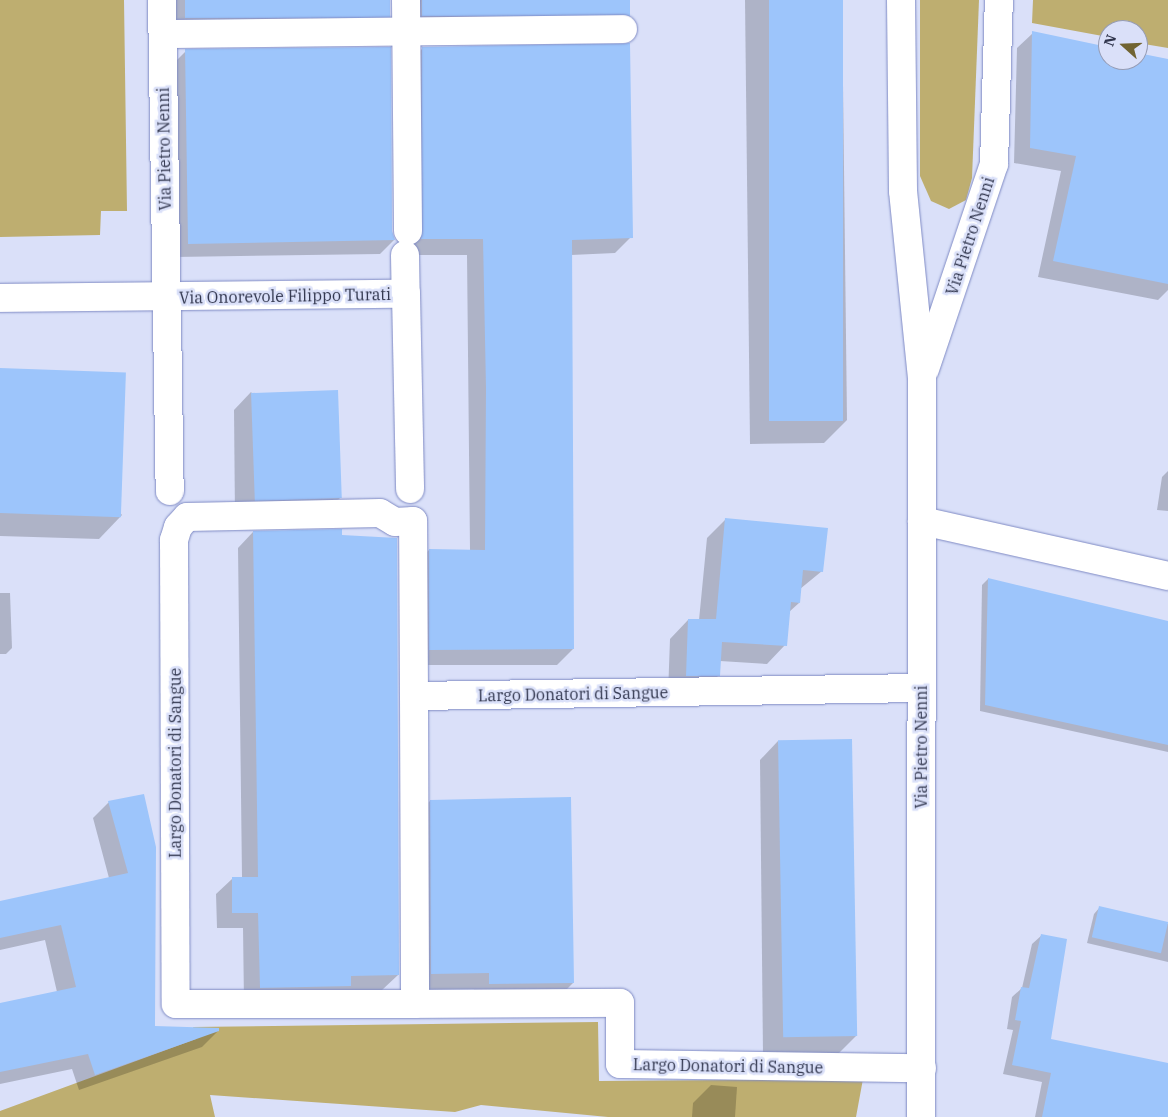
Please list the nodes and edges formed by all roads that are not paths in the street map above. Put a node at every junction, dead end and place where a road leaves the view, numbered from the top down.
1 (162, 0) edge
2 (406, 0) edge
3 (901, 0) edge
4 (999, 0) edge
5 (622, 29) dead end
6 (406, 32) junction
7 (163, 34) junction
8 (406, 294) junction
9 (0, 298) edge
10 (166, 298) junction
11 (922, 378) junction
12 (170, 490) dead end
13 (410, 490) dead end
14 (922, 521) junction
15 (1168, 576) edge
16 (920, 688) junction
17 (414, 696) junction
18 (415, 1004) junction
19 (922, 1068) junction
20 (922, 1117) edge

1 - 7 street, Via Pietro Nenni
2 - 6 street
3 - 11 street, Via Pietro Nenni
4 - 11 street, Via Pietro Nenni
5 - 6 street
6 - 7 street
6 - 8 street
7 - 10 street, Via Pietro Nenni
8 - 10 street, Via Onorevole Filippo Turati
8 - 13 street, Via Onorevole Filippo Turati
9 - 10 street, Via Onorevole Filippo Turati
10 - 12 street, Via Pietro Nenni
11 - 14 street, Via Pietro Nenni
14 - 15 street
14 - 16 street, Via Pietro Nenni
16 - 17 street, Largo Donatori di Sangue
16 - 19 street, Via Pietro Nenni
17 - 18 street
17 - 18 street, Largo Donatori di Sangue
18 - 19 street, Largo Donatori di Sangue
19 - 20 street, Via Pietro Nenni

